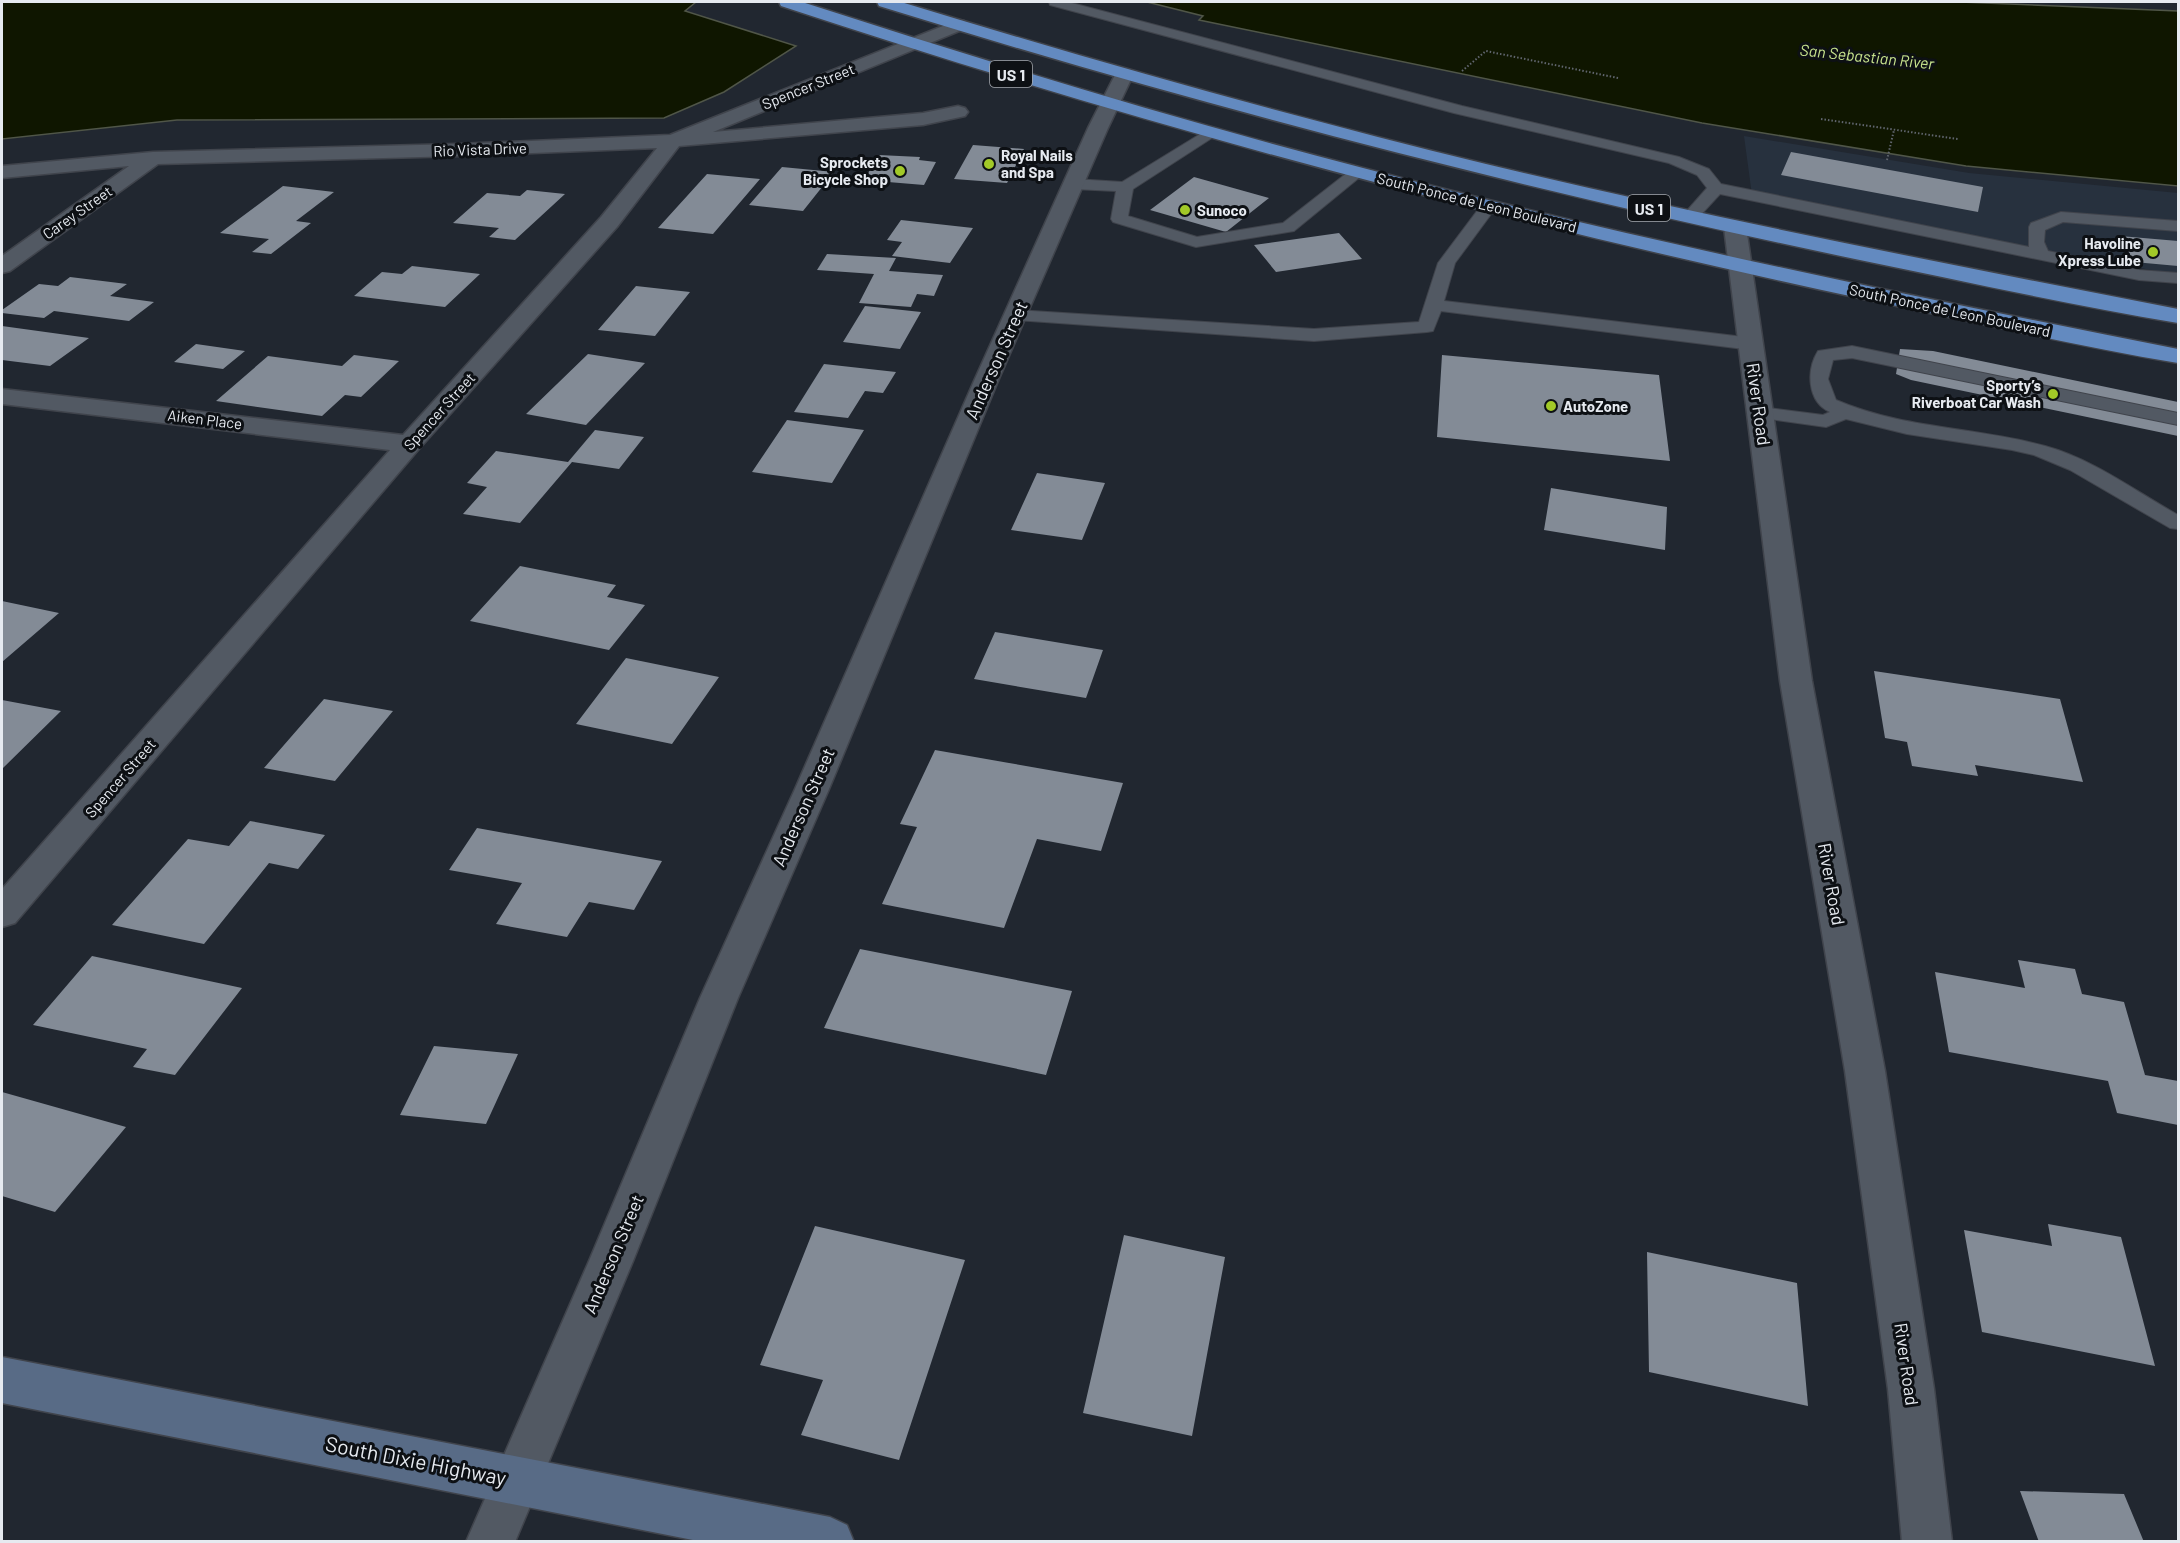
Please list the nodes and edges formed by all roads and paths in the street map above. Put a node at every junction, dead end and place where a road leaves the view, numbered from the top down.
1 (787, 2) edge
2 (885, 2) edge
3 (1055, 2) edge
4 (958, 25) junction
5 (913, 44) junction
6 (1459, 73) dead end
7 (1124, 75) junction
8 (1618, 78) dead end
9 (1109, 104) junction
10 (958, 112) dead end
11 (1821, 119) dead end
12 (1894, 130) junction
13 (1210, 133) junction
14 (1958, 139) dead end
15 (673, 141) junction
16 (153, 158) junction
17 (1887, 160) dead end
18 (2, 172) edge
19 (1358, 172) junction
20 (1074, 184) junction
21 (1125, 187) junction
22 (1716, 188) junction
23 (1490, 206) junction
24 (1690, 217) junction
25 (2144, 224) junction
26 (1735, 227) junction
27 (2177, 229) edge
28 (2154, 239) dead end
29 (2040, 254) junction
30 (1741, 265) junction
31 (2, 266) edge
32 (2174, 274) edge
33 (1434, 305) junction
34 (1015, 315) junction
35 (2178, 316) edge
36 (1752, 344) junction
37 (2178, 356) edge
38 (2, 396) edge
39 (1845, 412) junction
40 (1761, 413) junction
41 (2178, 419) edge
42 (409, 444) junction
43 (2178, 523) edge
44 (2, 913) edge
45 (2, 1380) edge
46 (516, 1480) junction
47 (729, 1532) edge
48 (490, 1542) edge
49 (830, 1542) edge
50 (1927, 1542) edge

1 - 5 highway, South Ponce de Leon Boulevard / US 1
2 - 4 highway, South Ponce de Leon Boulevard / US 1
3 - 22 lane
4 - 5 street, Spencer Street
4 - 7 highway, South Ponce de Leon Boulevard / US 1
5 - 9 highway, South Ponce de Leon Boulevard / US 1
5 - 15 street, Spencer Street
6 - 8 path
7 - 9 street, Anderson Street
7 - 24 highway, South Ponce de Leon Boulevard / US 1
9 - 13 highway, South Ponce de Leon Boulevard / US 1
9 - 20 street, Anderson Street
10 - 15 street, Rio Vista Drive
11 - 12 path
12 - 14 path
12 - 17 path
13 - 19 highway, South Ponce de Leon Boulevard / US 1
13 - 21 lane
15 - 16 street, Rio Vista Drive
15 - 42 street, Spencer Street
16 - 18 street, Rio Vista Drive
16 - 31 street, Carey Street
19 - 21 lane
19 - 23 highway, South Ponce de Leon Boulevard / US 1
20 - 21 lane
20 - 34 street, Anderson Street
22 - 24 lane
22 - 29 lane
23 - 30 highway, South Ponce de Leon Boulevard / US 1
23 - 33 lane
24 - 26 highway, South Ponce de Leon Boulevard / US 1
25 - 27 lane
25 - 28 lane
25 - 29 lane
26 - 30 street, River Road
26 - 35 highway, South Ponce de Leon Boulevard / US 1
29 - 32 lane
30 - 36 street, River Road
30 - 37 highway, South Ponce de Leon Boulevard / US 1
33 - 34 lane
33 - 36 lane
34 - 46 street, Anderson Street
36 - 40 street, River Road
38 - 42 street, Aiken Place
39 - 40 lane
39 - 41 lane
39 - 43 lane
40 - 50 street, River Road
42 - 44 street, Spencer Street
45 - 46 main road, South Dixie Highway
46 - 47 main road, South Dixie Highway
46 - 48 street, Anderson Street
47 - 49 main road, South Dixie Highway

